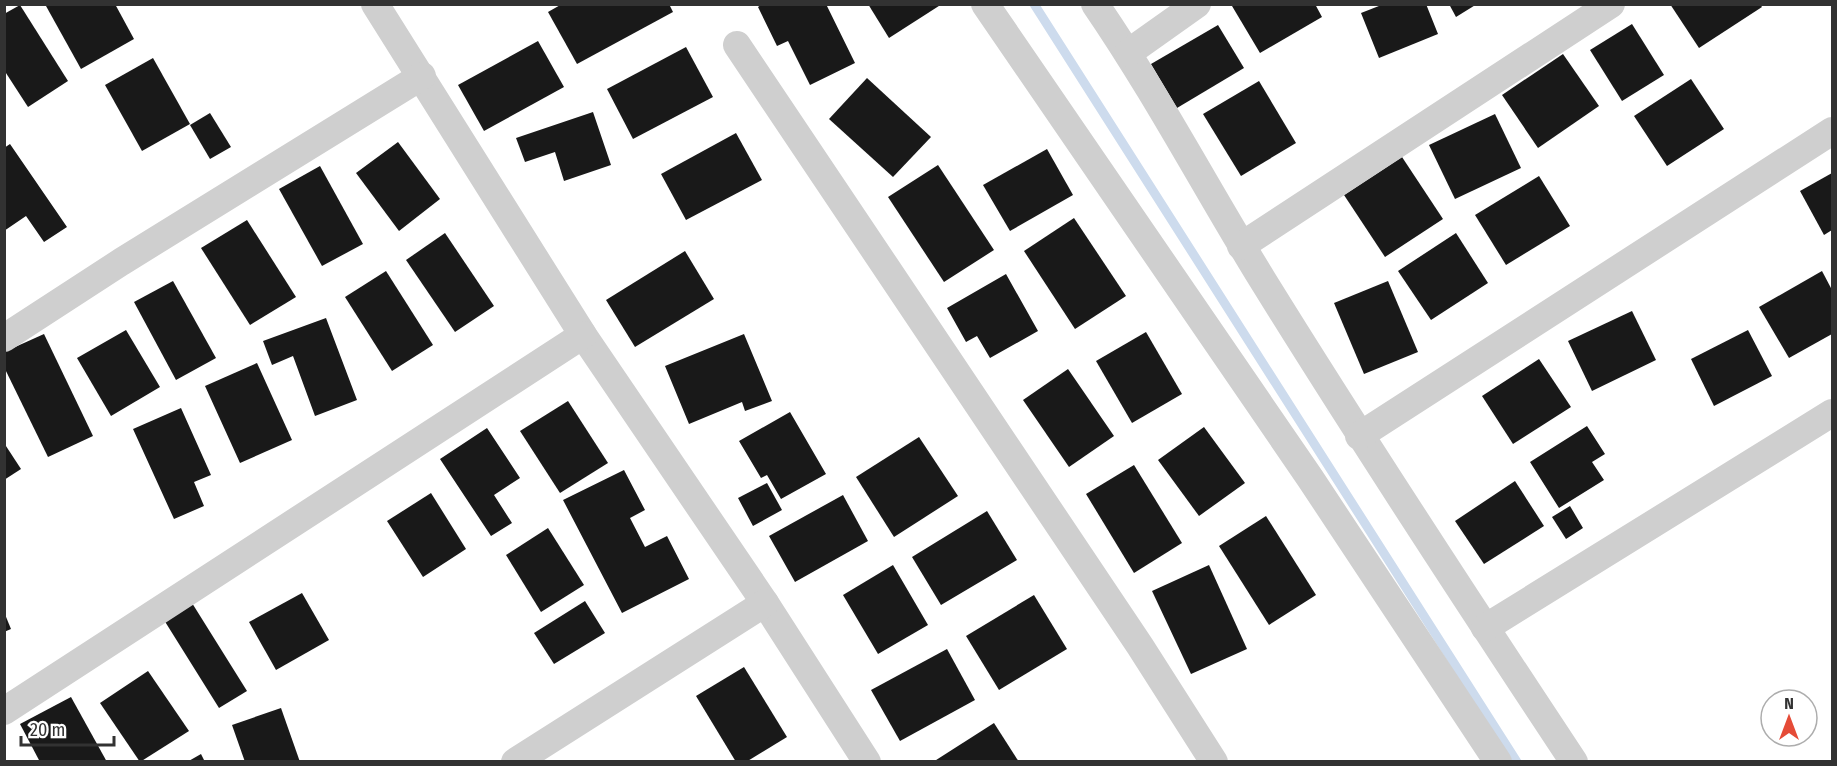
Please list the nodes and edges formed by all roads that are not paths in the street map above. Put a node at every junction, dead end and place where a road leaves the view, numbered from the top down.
1 (375, 4) edge
2 (984, 4) edge
3 (1095, 4) edge
4 (1197, 4) edge
5 (1611, 4) edge
6 (737, 45) dead end
7 (1128, 53) junction
8 (422, 76) junction
9 (1833, 130) edge
10 (1241, 246) junction
11 (583, 335) junction
12 (4, 338) edge
13 (1833, 413) edge
14 (1359, 436) junction
15 (765, 603) junction
16 (1485, 628) junction
17 (4, 711) edge
18 (515, 762) edge
19 (867, 762) edge
20 (1214, 762) edge
21 (1498, 762) edge
22 (1574, 762) edge

1 - 8 street
2 - 21 street
3 - 7 street
4 - 7 street
5 - 10 street
6 - 20 street
7 - 10 street
8 - 11 street
8 - 12 street
9 - 14 street
10 - 14 street
11 - 15 street
11 - 17 street
13 - 16 street
14 - 16 street
15 - 18 street
15 - 19 street
16 - 22 street

